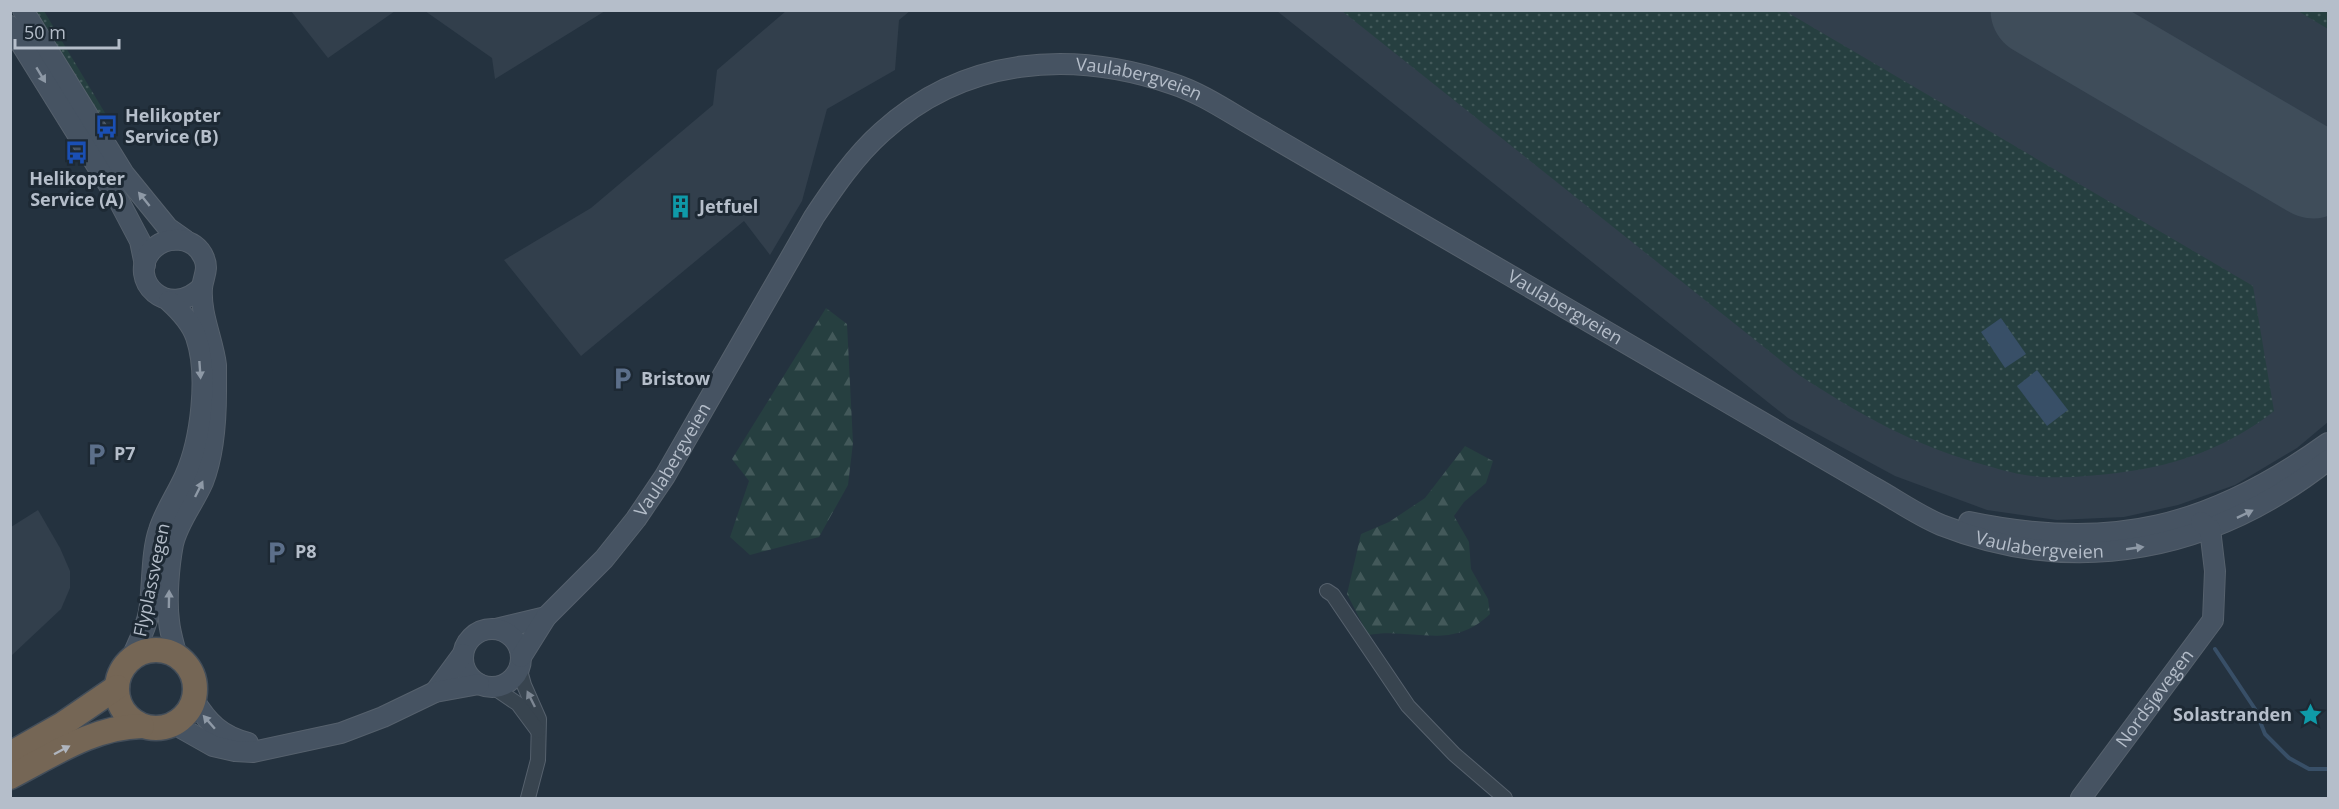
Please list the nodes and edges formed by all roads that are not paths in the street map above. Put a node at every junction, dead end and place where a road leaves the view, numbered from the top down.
1 (23, 10) edge
2 (10, 26) edge
3 (184, 240) junction
4 (145, 265) junction
5 (202, 287) junction
6 (169, 301) junction
7 (2328, 443) edge
8 (2328, 460) edge
9 (2192, 526) junction
10 (2210, 529) junction
11 (1327, 591) dead end
12 (2215, 594) junction
13 (546, 617) junction
14 (496, 629) junction
15 (463, 654) junction
16 (177, 657) junction
17 (131, 659) junction
18 (520, 662) junction
19 (486, 685) junction
20 (117, 687) junction
21 (435, 692) junction
22 (194, 699) junction
23 (174, 724) junction
24 (142, 726) junction
25 (538, 732) junction
26 (271, 748) junction
27 (10, 754) edge
28 (10, 777) edge
29 (528, 798) edge
30 (1505, 798) edge
31 (2081, 798) edge

3 -> 1 main road
2 -> 4 main road
3 - 4 main road
3 - 5 main road
4 - 6 main road
5 - 6 main road
16 -> 5 main road, Flyplassvegen
6 -> 17 main road, Flyplassvegen
7 - 9 main road
10 -> 8 main road
9 - 10 main road
9 - 12 main road
9 - 13 main road, Vaulabergveien
10 - 12 main road, Nordsjøvegen
11 - 30 street
12 - 31 main road, Nordsjøvegen
13 - 14 main road
13 - 18 main road, Vaulabergveien
14 - 15 main road
14 - 18 main road
15 - 19 main road
15 - 21 main road
16 - 17 highway
16 - 22 highway
17 - 20 highway
18 - 19 main road
25 -> 18 street
19 - 21 main road
19 - 25 street
20 - 24 highway
20 - 27 highway
21 - 26 main road
22 - 23 highway
26 -> 22 main road
23 - 24 highway
23 - 26 main road
28 -> 24 highway
25 - 29 street

